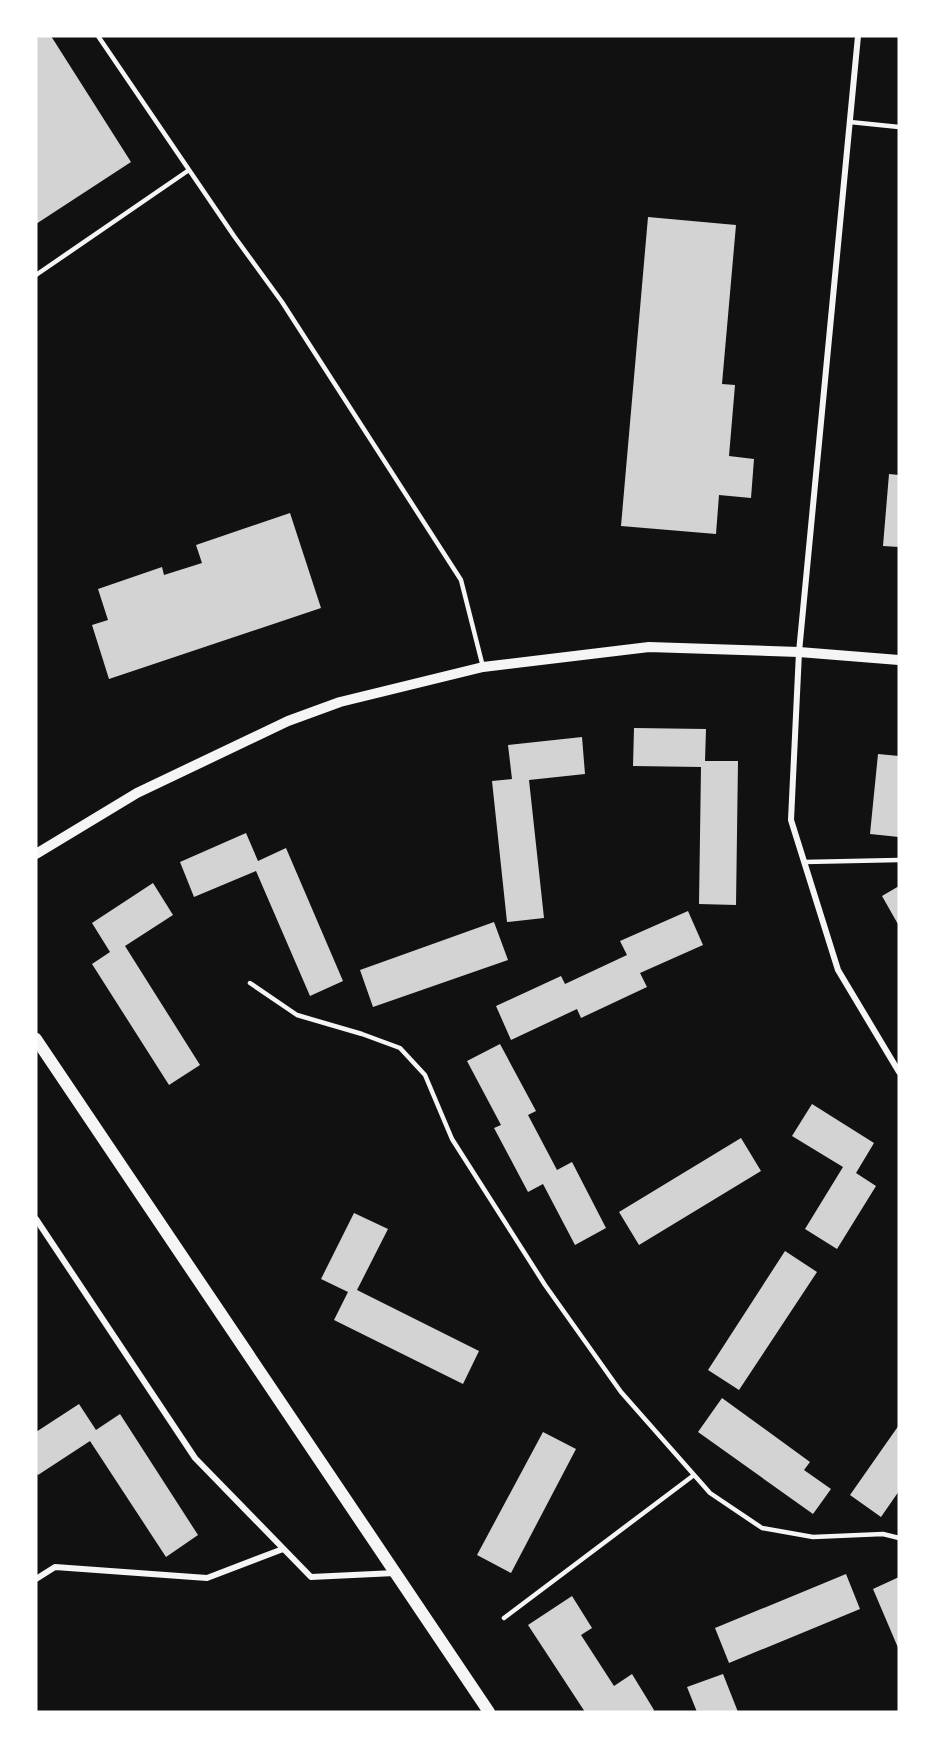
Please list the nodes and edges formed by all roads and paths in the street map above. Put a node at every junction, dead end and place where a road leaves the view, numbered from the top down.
1 (98, 36) edge
2 (858, 36) edge
3 (850, 122) junction
4 (899, 127) edge
5 (189, 170) junction
6 (36, 274) edge
7 (800, 652) junction
8 (899, 660) edge
9 (483, 668) junction
10 (36, 854) edge
11 (899, 860) edge
12 (804, 862) junction
13 (250, 982) dead end
14 (36, 1039) edge
15 (899, 1072) edge
16 (36, 1219) edge
17 (694, 1475) junction
18 (899, 1538) edge
19 (284, 1549) junction
20 (396, 1573) junction
21 (36, 1579) edge
22 (504, 1618) dead end
23 (489, 1712) edge

1 - 5 lane
2 - 3 street
3 - 4 lane
3 - 7 street
5 - 6 lane
5 - 9 lane
7 - 8 street
7 - 9 street
7 - 12 street
9 - 10 street
11 - 12 lane
12 - 15 street
13 - 17 lane
14 - 20 main road
16 - 19 street
17 - 18 lane
17 - 22 lane
19 - 20 street
19 - 21 street
20 - 23 main road

